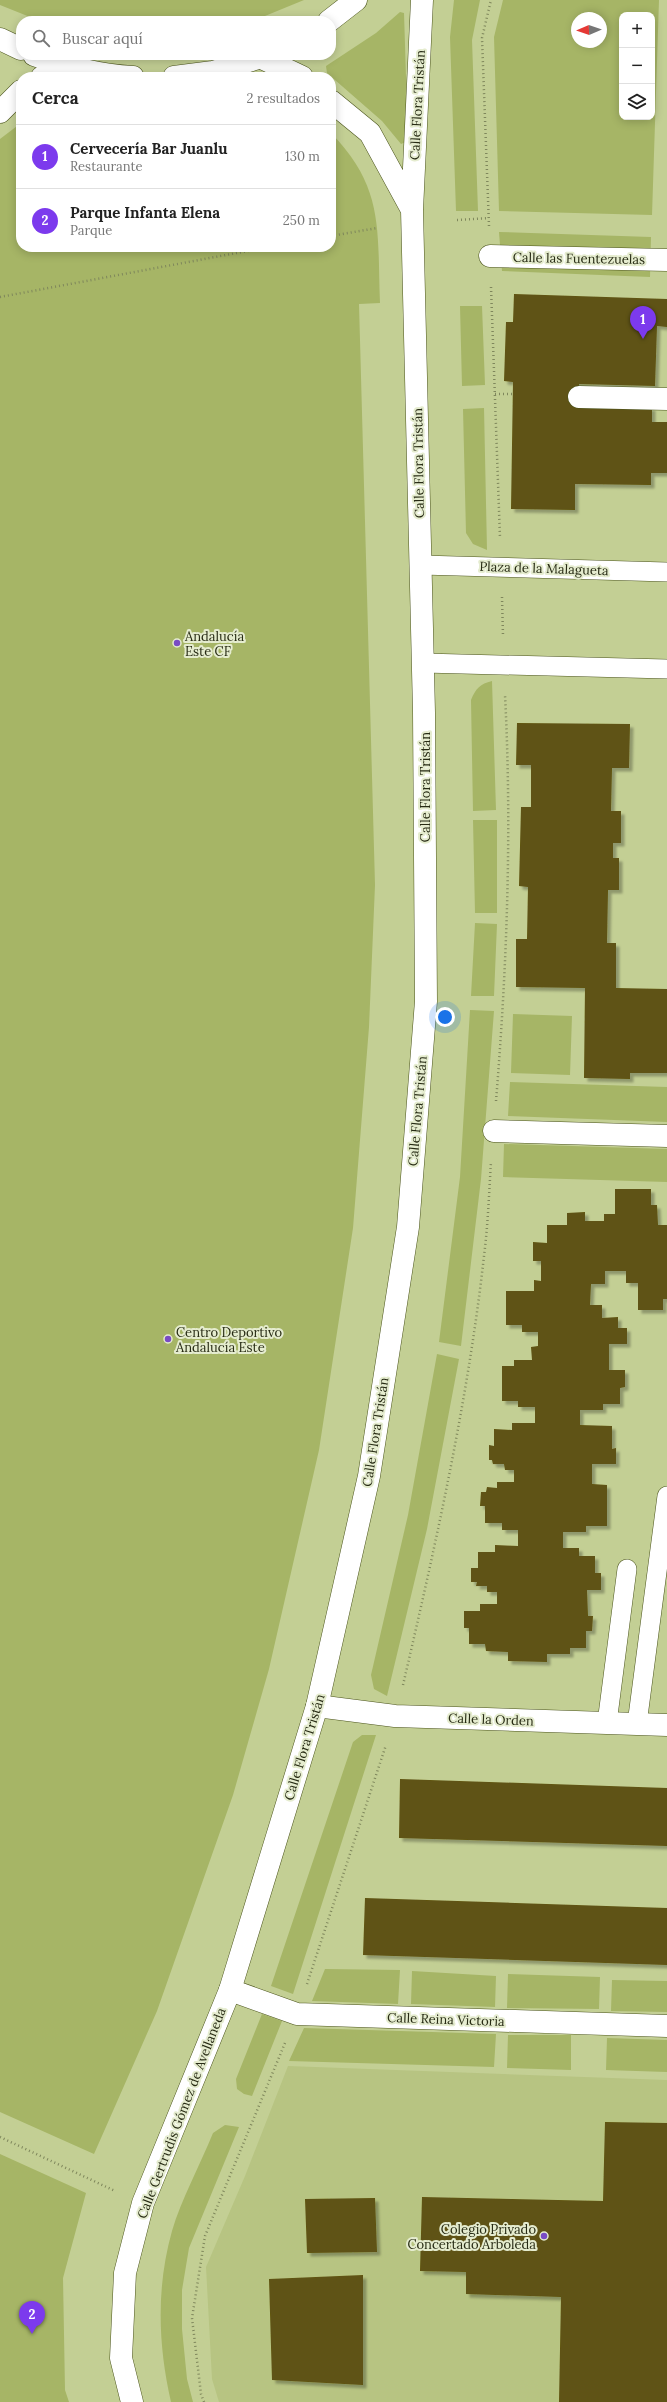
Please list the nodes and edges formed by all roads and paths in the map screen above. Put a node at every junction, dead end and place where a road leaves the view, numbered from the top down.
1 (356, 0) edge
2 (422, 0) edge
3 (335, 16) edge
4 (0, 39) edge
5 (16, 47) edge
6 (48, 60) edge
7 (252, 60) edge
8 (272, 60) edge
9 (64, 66) junction
10 (52, 72) edge
11 (93, 72) edge
12 (213, 72) edge
13 (293, 72) edge
14 (16, 96) edge
15 (336, 105) edge
16 (0, 112) edge
17 (412, 210) junction
18 (489, 218) dead end
19 (457, 220) dead end
20 (377, 228) dead end
21 (336, 235) edge
22 (242, 252) edge
23 (490, 256) dead end
24 (667, 260) edge
25 (0, 297) edge
26 (495, 394) dead end
27 (513, 394) dead end
28 (579, 397) dead end
29 (667, 399) edge
30 (421, 565) junction
31 (667, 572) edge
32 (423, 663) junction
33 (667, 669) edge
34 (494, 1131) dead end
35 (667, 1136) edge
36 (667, 1496) edge
37 (627, 1569) dead end
38 (317, 1706) junction
39 (607, 1723) junction
40 (637, 1724) junction
41 (667, 1725) edge
42 (230, 1990) junction
43 (667, 2026) edge
44 (0, 2137) edge
45 (143, 2204) junction
46 (132, 2402) edge

1 - 3 street
2 - 17 street, Calle Flora Tristán
4 - 5 street
6 - 9 street
7 - 12 street
8 - 13 street
9 - 10 street
9 - 11 street
14 - 16 street
15 - 17 street, Calle Flora Tristán
17 - 30 street, Calle Flora Tristán
18 - 19 path
20 - 21 path
22 - 25 path
23 - 24 street, Calle las Fuentezuelas
26 - 27 path
28 - 29 street
30 - 31 lane, Plaza de la Malagueta
30 - 32 street, Calle Flora Tristán
32 - 33 lane
32 - 38 street, Calle Flora Tristán
34 - 35 street
36 - 40 lane
37 - 39 lane
38 - 39 street, Calle la Orden
38 - 42 street, Calle Flora Tristán
39 - 40 street, Calle la Orden
40 - 41 street, Calle la Orden
42 - 43 street, Calle Reina Victoria
42 - 45 street, Calle Gertrudis Gómez de Avellaneda
44 - 45 path
45 - 46 street, Calle Gertrudis Gómez de Avellaneda

